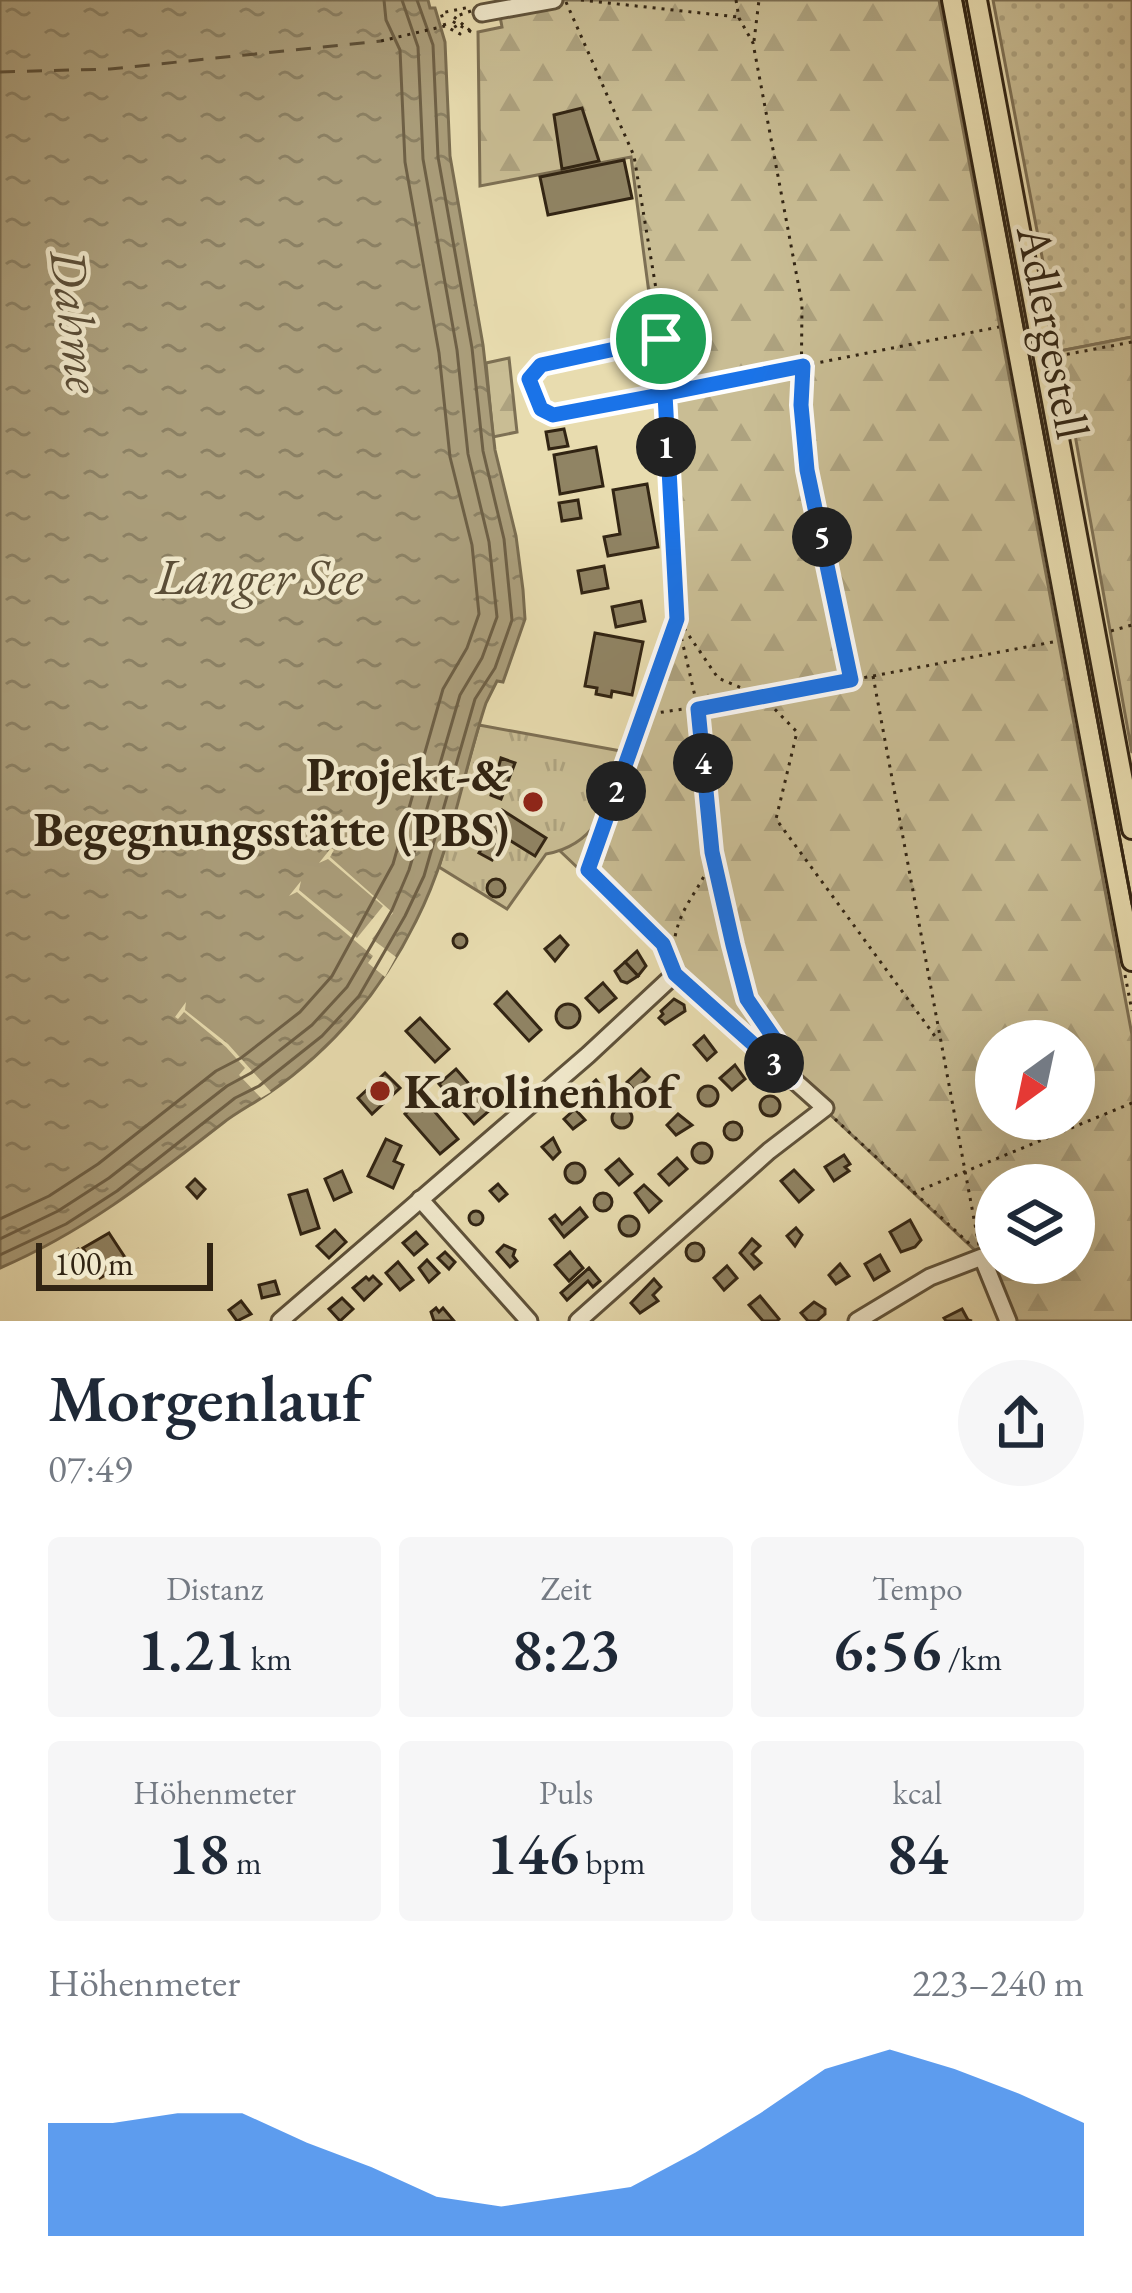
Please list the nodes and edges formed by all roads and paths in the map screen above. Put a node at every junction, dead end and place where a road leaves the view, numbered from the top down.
1 (554, 0) edge
2 (565, 0) edge
3 (581, 0) edge
4 (736, 0) edge
5 (759, 0) edge
6 (952, 0) edge
7 (977, 0) edge
8 (475, 11) junction
9 (739, 18) junction
10 (445, 26) junction
11 (381, 41) dead end
12 (753, 43) junction
13 (1037, 319) junction
14 (1013, 324) junction
15 (661, 339) junction
16 (1132, 341) edge
17 (610, 352) junction
18 (1056, 356) dead end
19 (803, 366) junction
20 (665, 394) junction
21 (655, 396) junction
22 (677, 619) junction
23 (1132, 625) edge
24 (1106, 633) dead end
25 (1072, 638) junction
26 (873, 676) junction
27 (851, 680) junction
28 (763, 697) junction
29 (698, 709) junction
30 (643, 715) junction
31 (1132, 830) edge
32 (712, 852) junction
33 (588, 870) joint
34 (673, 948) dead end
35 (1132, 962) edge
36 (675, 974) junction
37 (939, 1041) junction
38 (791, 1078) junction
39 (1132, 1103) edge
40 (825, 1108) junction
41 (963, 1172) junction
42 (913, 1193) junction
43 (420, 1199) junction
44 (975, 1226) edge
45 (975, 1251) edge
46 (975, 1260) edge
47 (993, 1284) edge
48 (280, 1321) edge
49 (530, 1321) edge
50 (578, 1321) edge
51 (857, 1321) edge
52 (1008, 1321) edge

1 - 8 street
2 - 15 path
3 - 9 path
4 - 9 path
5 - 12 path
6 - 14 main road, Adlergestell
7 - 13 main road, Adlergestell
8 - 10 path
8 - 10 path
9 - 12 path
10 - 11 path
12 - 19 path
13 - 14 street
13 - 31 main road, Adlergestell
14 - 19 path
14 - 25 main road, Adlergestell
15 - 17 path
15 - 21 path
16 - 18 path
17 - 21 path
17 - 21 path
19 - 20 path
19 - 27 path
20 - 21 path
20 - 22 path
22 - 28 path
22 - 29 path
22 - 30 path
23 - 24 path
25 - 26 path
25 - 35 main road, Adlergestell
26 - 27 path
26 - 37 path
27 - 28 path
28 - 29 path
28 - 37 path
29 - 30 path
29 - 32 path
30 - 33 path
32 - 34 path
32 - 38 path
33 - 36 street
36 - 38 street
36 - 43 street
37 - 41 path
38 - 40 street
39 - 41 path
40 - 42 path
40 - 50 street
41 - 42 path
41 - 44 path
42 - 45 path
43 - 48 street
43 - 49 street
46 - 51 street
47 - 52 street

